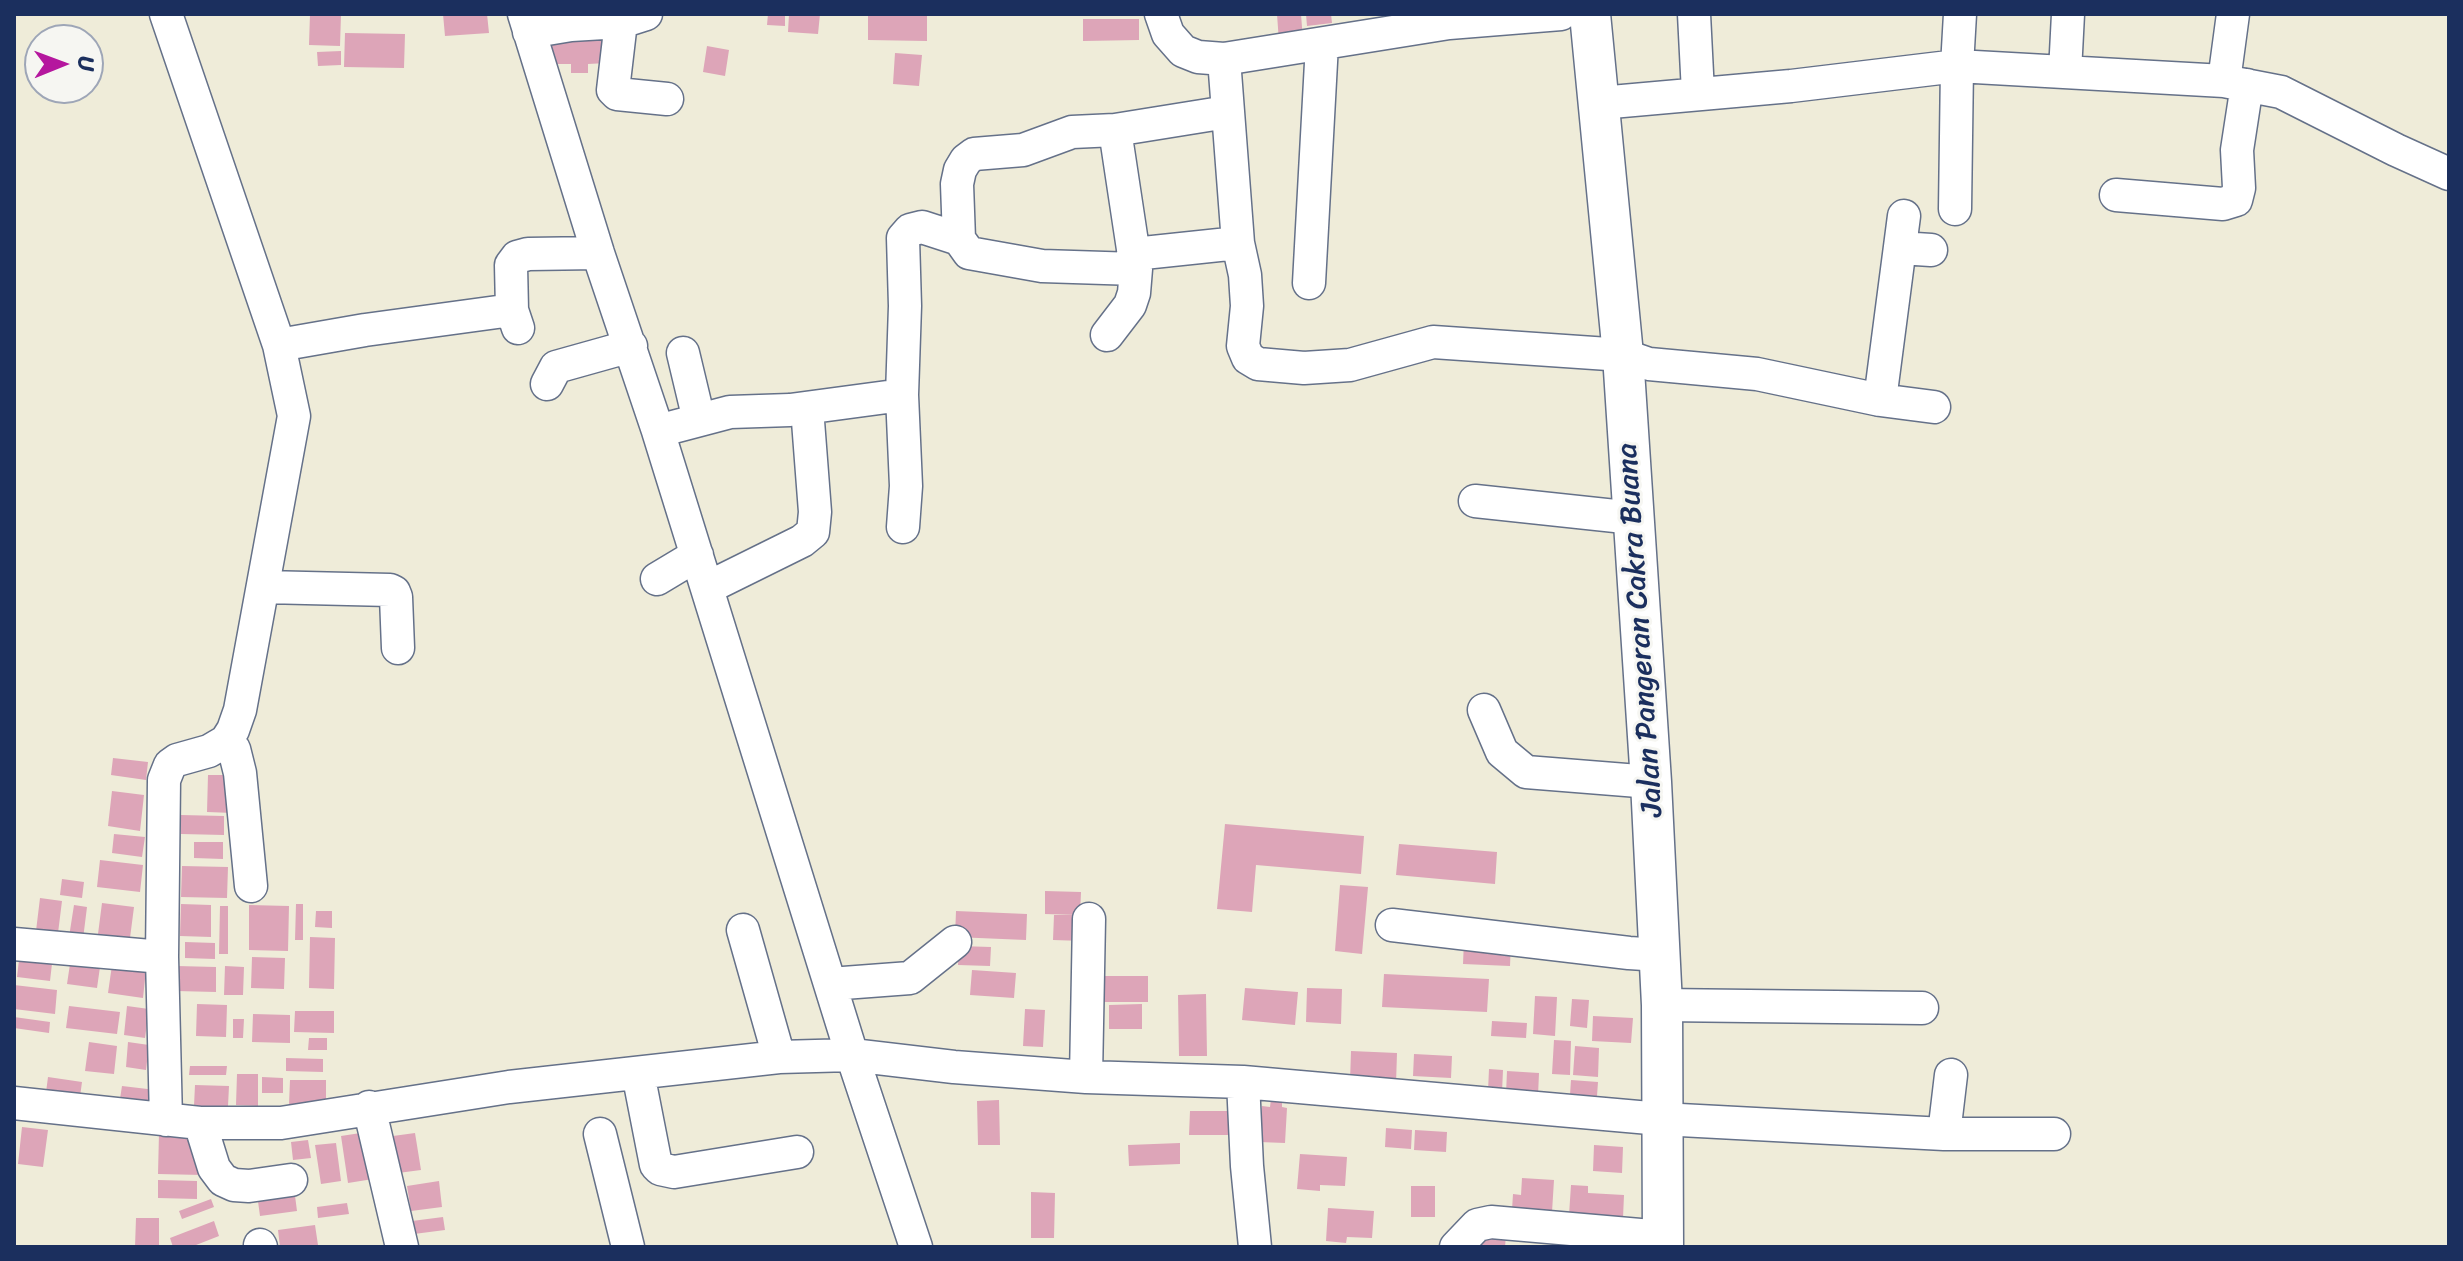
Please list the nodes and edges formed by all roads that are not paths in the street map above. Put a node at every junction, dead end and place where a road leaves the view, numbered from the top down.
1 (166, 14) edge
2 (1161, 14) edge
3 (1561, 14) edge
4 (1590, 14) edge
5 (1694, 14) edge
6 (1960, 14) edge
7 (2068, 14) edge
8 (2233, 14) edge
9 (634, 18) edge
10 (571, 20) edge
11 (526, 23) edge
12 (1322, 44) junction
13 (1224, 59) junction
14 (1957, 66) junction
15 (2065, 72) junction
16 (2236, 83) junction
17 (1698, 93) junction
18 (667, 99) dead end
19 (1600, 103) junction
20 (1227, 112) junction
21 (1115, 130) junction
22 (2449, 174) edge
23 (2116, 195) dead end
24 (1955, 209) dead end
25 (1904, 216) dead end
26 (959, 239) junction
27 (1238, 243) junction
28 (598, 253) junction
29 (1135, 262) junction
30 (1309, 283) dead end
31 (1107, 335) dead end
32 (279, 345) junction
33 (631, 346) junction
34 (683, 353) dead end
35 (1623, 355) junction
36 (547, 384) dead end
37 (902, 395) junction
38 (1880, 400) junction
39 (1934, 407) dead end
40 (807, 408) junction
41 (699, 420) junction
42 (658, 431) junction
43 (1475, 501) dead end
44 (1634, 518) junction
45 (903, 527) dead end
46 (697, 555) junction
47 (657, 579) dead end
48 (264, 587) junction
49 (707, 588) junction
50 (398, 648) dead end
51 (1484, 710) dead end
52 (226, 741) junction
53 (1651, 782) junction
54 (251, 886) dead end
55 (1089, 919) dead end
56 (1392, 925) dead end
57 (743, 930) dead end
58 (955, 942) dead end
59 (14, 944) edge
60 (1660, 955) junction
61 (162, 957) junction
62 (830, 984) junction
63 (1662, 1005) junction
64 (1922, 1008) dead end
65 (852, 1055) junction
66 (779, 1057) junction
67 (638, 1073) junction
68 (1951, 1075) dead end
69 (1086, 1077) junction
70 (1243, 1082) junction
71 (14, 1103) edge
72 (369, 1107) junction
73 (1661, 1119) junction
74 (166, 1120) junction
75 (200, 1123) junction
76 (600, 1134) dead end
77 (1944, 1134) junction
78 (2054, 1134) dead end
79 (797, 1152) dead end
80 (291, 1180) dead end
81 (1663, 1242) edge
82 (402, 1247) edge
83 (628, 1247) edge
84 (916, 1247) edge
85 (1255, 1247) edge
86 (1456, 1247) edge

1 - 32 street
2 - 13 street
3 - 12 street
4 - 19 main road, Jalan Pangeran Cakra Buana
5 - 17 street
6 - 14 street
7 - 15 street
8 - 16 street
9 - 10 street
9 - 18 street
10 - 11 street
11 - 28 street
12 - 13 street
12 - 30 street
13 - 20 street
14 - 15 street
14 - 17 street
14 - 24 street
15 - 16 street
16 - 22 street
16 - 23 street
17 - 19 street
19 - 35 main road, Jalan Pangeran Cakra Buana
20 - 21 street
20 - 27 street
21 - 26 street
21 - 29 street
25 - 38 street
26 - 29 street
26 - 37 street
27 - 29 street
27 - 35 street
28 - 32 street
28 - 33 street
29 - 31 street
32 - 48 street
33 - 36 street
33 - 42 street
34 - 41 street
35 - 38 street
35 - 44 main road, Jalan Pangeran Cakra Buana
37 - 40 street
37 - 45 street
38 - 39 street
40 - 41 street
40 - 49 street
41 - 42 street
42 - 46 street
43 - 44 street
44 - 53 main road, Jalan Pangeran Cakra Buana
46 - 47 street
46 - 49 street
48 - 50 street
48 - 52 street
49 - 62 street
51 - 53 street
52 - 54 street
52 - 61 street
53 - 60 main road, Jalan Pangeran Cakra Buana
55 - 69 street
56 - 60 street
57 - 66 street
58 - 62 street
59 - 61 street
60 - 63 main road, Jalan Pangeran Cakra Buana
61 - 74 street
62 - 65 street
63 - 64 street
63 - 73 main road, Jalan Pangeran Cakra Buana
65 - 66 street
65 - 69 street
65 - 84 street
66 - 67 street
67 - 72 street
67 - 79 street
68 - 77 street
69 - 70 street
70 - 73 street
70 - 85 street
71 - 74 street
72 - 75 street
72 - 82 street
73 - 77 street
73 - 81 main road, Jalan Pangeran Cakra Buana
74 - 75 street
75 - 80 street
76 - 83 street
77 - 78 street
81 - 86 street

